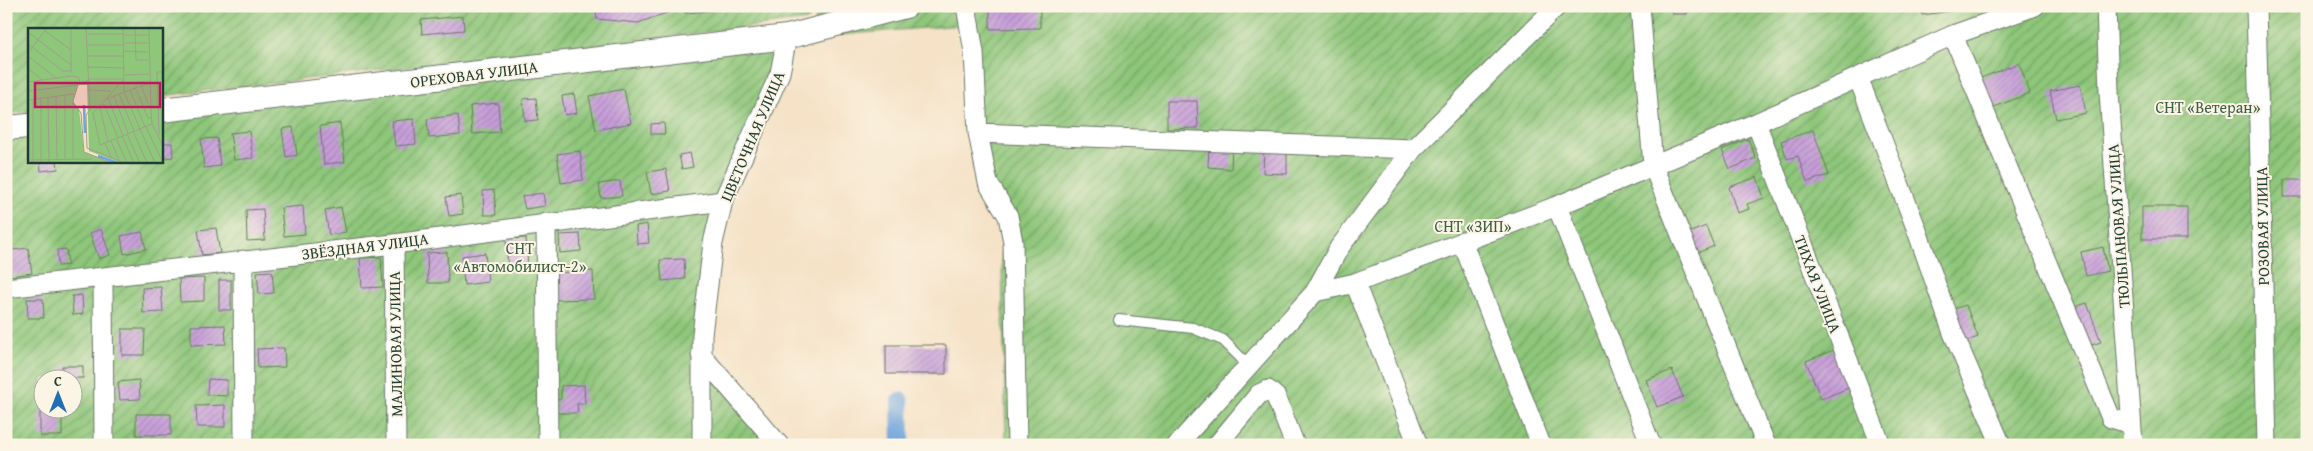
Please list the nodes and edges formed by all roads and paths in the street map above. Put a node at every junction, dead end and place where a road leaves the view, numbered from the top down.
1 (906, 6) edge
2 (966, 6) edge
3 (1557, 6) edge
4 (1640, 6) edge
5 (2035, 6) edge
6 (2106, 6) edge
7 (2256, 6) edge
8 (844, 15) edge
9 (1953, 35) junction
10 (787, 37) junction
11 (1858, 77) junction
12 (162, 110) edge
13 (1756, 123) junction
14 (28, 126) edge
15 (6, 128) edge
16 (978, 132) junction
17 (1413, 150) junction
18 (1653, 166) junction
19 (723, 201) junction
20 (1557, 206) junction
21 (546, 223) junction
22 (1462, 241) junction
23 (394, 244) junction
24 (243, 260) junction
25 (103, 278) junction
26 (1354, 283) junction
27 (6, 288) edge
28 (1315, 292) junction
29 (1119, 320) dead end
30 (701, 355) junction
31 (1249, 366) junction
32 (2131, 424) junction
33 (104, 445) edge
34 (244, 445) edge
35 (396, 445) edge
36 (548, 445) edge
37 (702, 445) edge
38 (780, 445) edge
39 (1018, 445) edge
40 (1177, 445) edge
41 (1217, 445) edge
42 (1295, 445) edge
43 (1418, 445) edge
44 (1541, 445) edge
45 (1651, 445) edge
46 (1766, 445) edge
47 (1881, 445) edge
48 (2001, 445) edge
49 (2132, 445) edge
50 (2267, 445) edge

1 - 8 street, ОРЕХОВАЯ УЛИЦА
2 - 16 street
3 - 17 street
4 - 18 street
5 - 9 street
6 - 32 street, ТЮЛЬПАНОВАЯ УЛИЦА
7 - 50 street, РОЗОВАЯ УЛИЦА
8 - 10 street, ОРЕХОВАЯ УЛИЦА
9 - 11 street
9 - 32 street
10 - 12 street, ОРЕХОВАЯ УЛИЦА
10 - 19 street, ЦВЕТОЧНАЯ УЛИЦА
11 - 13 street
11 - 48 street
13 - 18 street
13 - 47 street, ТИХАЯ УЛИЦА
14 - 15 street
16 - 17 street
16 - 39 street
17 - 28 street
18 - 20 street
18 - 46 street
19 - 21 street, ЗВЁЗДНАЯ УЛИЦА
19 - 30 street, ЦВЕТОЧНАЯ УЛИЦА
20 - 22 street
20 - 45 street
21 - 23 street, ЗВЁЗДНАЯ УЛИЦА
21 - 36 street
22 - 26 street
22 - 44 street
23 - 24 street, ЗВЁЗДНАЯ УЛИЦА
23 - 35 street, МАЛИНОВАЯ УЛИЦА
24 - 25 street, ЗВЁЗДНАЯ УЛИЦА
24 - 34 street
25 - 27 street, ЗВЁЗДНАЯ УЛИЦА
25 - 33 street
26 - 28 street
26 - 43 street
28 - 31 street
29 - 31 lane
30 - 37 street, ЦВЕТОЧНАЯ УЛИЦА
30 - 38 street
31 - 40 street
32 - 49 street, ТЮЛЬПАНОВАЯ УЛИЦА
41 - 42 street

